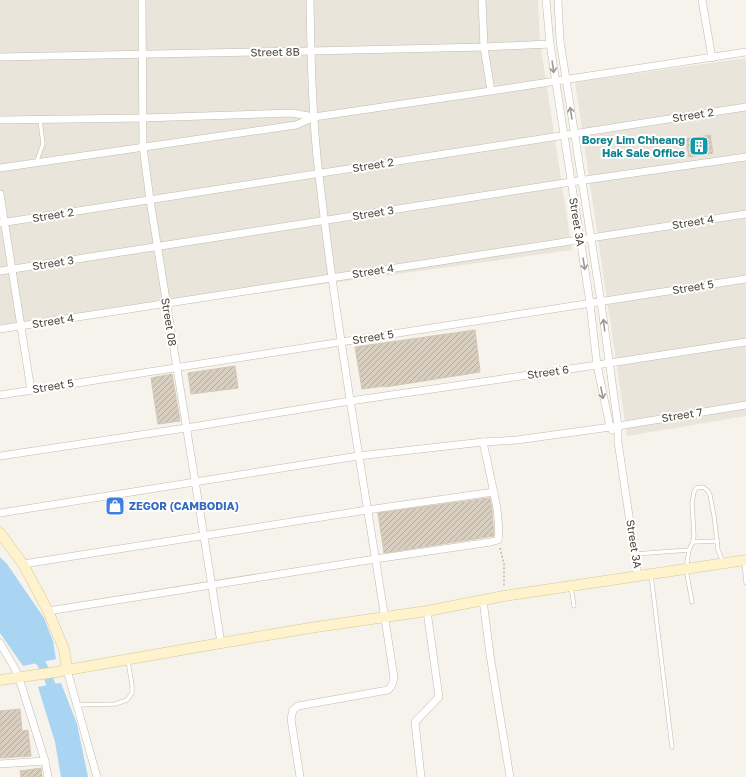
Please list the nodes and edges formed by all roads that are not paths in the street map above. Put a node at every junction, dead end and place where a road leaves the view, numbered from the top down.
1 (142, 0) edge
2 (310, 0) edge
3 (482, 0) edge
4 (546, 0) edge
5 (558, 0) edge
6 (702, 0) edge
7 (559, 27) junction
8 (548, 28) junction
9 (550, 44) junction
10 (484, 47) junction
11 (311, 51) junction
12 (746, 52) edge
13 (143, 54) junction
14 (0, 57) edge
15 (712, 58) junction
16 (566, 79) junction
17 (555, 81) junction
18 (491, 91) junction
19 (746, 107) edge
20 (314, 117) junction
21 (143, 118) junction
22 (0, 120) edge
23 (40, 120) junction
24 (575, 134) junction
25 (564, 136) junction
26 (143, 147) junction
27 (746, 156) edge
28 (36, 163) junction
29 (0, 168) edge
30 (318, 174) junction
31 (582, 180) junction
32 (571, 182) junction
33 (0, 194) edge
34 (150, 200) junction
35 (746, 214) edge
36 (324, 220) junction
37 (2, 223) edge
38 (591, 238) junction
39 (580, 239) junction
40 (157, 246) junction
41 (12, 269) junction
42 (0, 271) edge
43 (332, 278) junction
44 (746, 279) edge
45 (601, 302) junction
46 (590, 303) junction
47 (166, 304) junction
48 (20, 326) junction
49 (0, 330) edge
50 (341, 342) junction
51 (746, 342) edge
52 (609, 363) junction
53 (597, 365) junction
54 (177, 367) junction
55 (31, 390) junction
56 (0, 395) edge
57 (350, 401) junction
58 (746, 405) edge
59 (614, 426) junction
60 (186, 428) junction
61 (483, 442) junction
62 (0, 456) edge
63 (358, 456) junction
64 (195, 482) junction
65 (494, 492) junction
66 (367, 510) junction
67 (0, 513) edge
68 (0, 533) edge
69 (204, 536) junction
70 (718, 541) junction
71 (693, 542) junction
72 (689, 550) junction
73 (635, 554) junction
74 (375, 559) junction
75 (745, 560) edge
76 (724, 563) junction
77 (24, 564) junction
78 (686, 569) junction
79 (650, 574) junction
80 (638, 576) junction
81 (746, 583) edge
82 (212, 585) junction
83 (570, 586) junction
84 (483, 600) junction
85 (692, 602) dead end
86 (574, 606) dead end
87 (48, 611) junction
88 (427, 611) junction
89 (385, 617) junction
90 (0, 643) edge
91 (221, 643) junction
92 (128, 659) junction
93 (67, 670) junction
94 (19, 678) junction
95 (0, 680) edge
96 (77, 705) junction
97 (672, 747) dead end
98 (44, 761) junction
99 (0, 764) edge
100 (48, 777) edge
101 (97, 777) edge
102 (300, 777) edge
103 (421, 777) edge
104 (510, 777) edge

1 - 13 street, Street 08
2 - 11 street
3 - 10 street
4 - 8 street, Street 3A
5 - 7 street, Street 3A
6 - 15 street
7 - 8 street
7 - 16 street, Street 3A
8 - 9 street, Street 3A
9 - 10 street, Street 8B
9 -> 17 street, Street 3A
10 - 11 street, Street 8B
10 - 18 street
11 - 13 street, Street 8B
11 - 20 street
12 - 15 street
13 - 14 street, Street 8B
13 - 21 street, Street 08
15 - 16 street
16 - 17 street
24 -> 16 street, Street 3A
17 - 18 street
17 - 25 street, Street 3A
18 - 20 street
19 - 24 street, Street 2
20 - 21 street
20 - 26 street
20 - 30 street
21 - 23 street
21 - 26 street, Street 08
22 - 23 street
23 - 28 lane
24 - 25 street, Street 2
24 - 31 street, Street 3A
25 - 30 street, Street 2
25 - 32 street, Street 3A
26 - 28 street
26 - 34 street, Street 08
27 - 31 street, Street 3
28 - 29 street
30 - 34 street, Street 2
30 - 36 street
31 - 32 street, Street 3
31 - 38 street, Street 3A
32 - 36 street, Street 3
32 - 39 street, Street 3A
33 - 37 street
34 - 37 street, Street 2
34 - 40 street, Street 08
35 - 38 street, Street 4
36 - 40 street, Street 3
36 - 43 street
37 - 41 street
38 - 39 street, Street 4
38 - 45 street, Street 3A
39 - 43 street, Street 4
39 -> 46 street, Street 3A
40 - 41 street, Street 3
40 - 47 street, Street 08
41 - 42 street, Street 3
41 - 48 street
43 - 47 street, Street 4
43 - 50 street
44 - 45 street, Street 5
45 - 46 street, Street 5
52 -> 45 street, Street 3A
46 - 50 street, Street 5
46 - 53 street, Street 3A
47 - 48 street, Street 4
47 - 54 street, Street 08
48 - 49 street, Street 4
48 - 55 street
50 - 54 street, Street 5
50 - 57 street
51 - 52 street, Street 6
52 - 53 street, Street 6
52 - 59 street, Street 3A
53 - 57 street, Street 6
53 -> 59 street, Street 3A
54 - 55 street, Street 5
54 - 60 street, Street 08
55 - 56 street, Street 5
57 - 60 street, Street 6
57 - 63 street
58 - 59 street, Street 7
59 - 61 street, Street 7
59 - 73 street, Street 3A
60 - 62 street, Street 6
60 - 64 street, Street 08
61 - 63 street, Street 7
61 - 65 street
63 - 64 street, Street 7
63 - 66 street
64 - 67 street, Street 7
64 - 69 street, Street 08
65 - 66 street
65 - 74 street
66 - 69 street
66 - 74 street
68 - 77 street
69 - 77 street
69 - 82 street, Street 08
70 - 71 lane
70 - 71 lane
70 - 76 lane
71 - 72 lane
72 - 73 lane
72 - 78 lane
73 - 80 street, Street 3A
74 - 82 street
74 - 89 street
75 - 76 street
75 - 81 lane
76 - 78 street
77 - 87 street
78 - 79 street
78 - 85 lane
79 - 80 street
79 - 97 lane
80 - 83 street
82 - 87 street
82 - 91 street, Street 08
83 - 84 street
83 - 86 lane
84 - 88 street
84 - 104 street
87 - 93 street
88 - 89 street
88 - 103 street
89 - 91 street
89 - 102 street
90 - 94 street
91 - 92 street
92 - 93 street
92 - 96 lane
93 - 94 street
93 - 96 street
94 - 95 street
94 - 98 street
96 - 101 street
98 - 99 street
98 - 100 street

